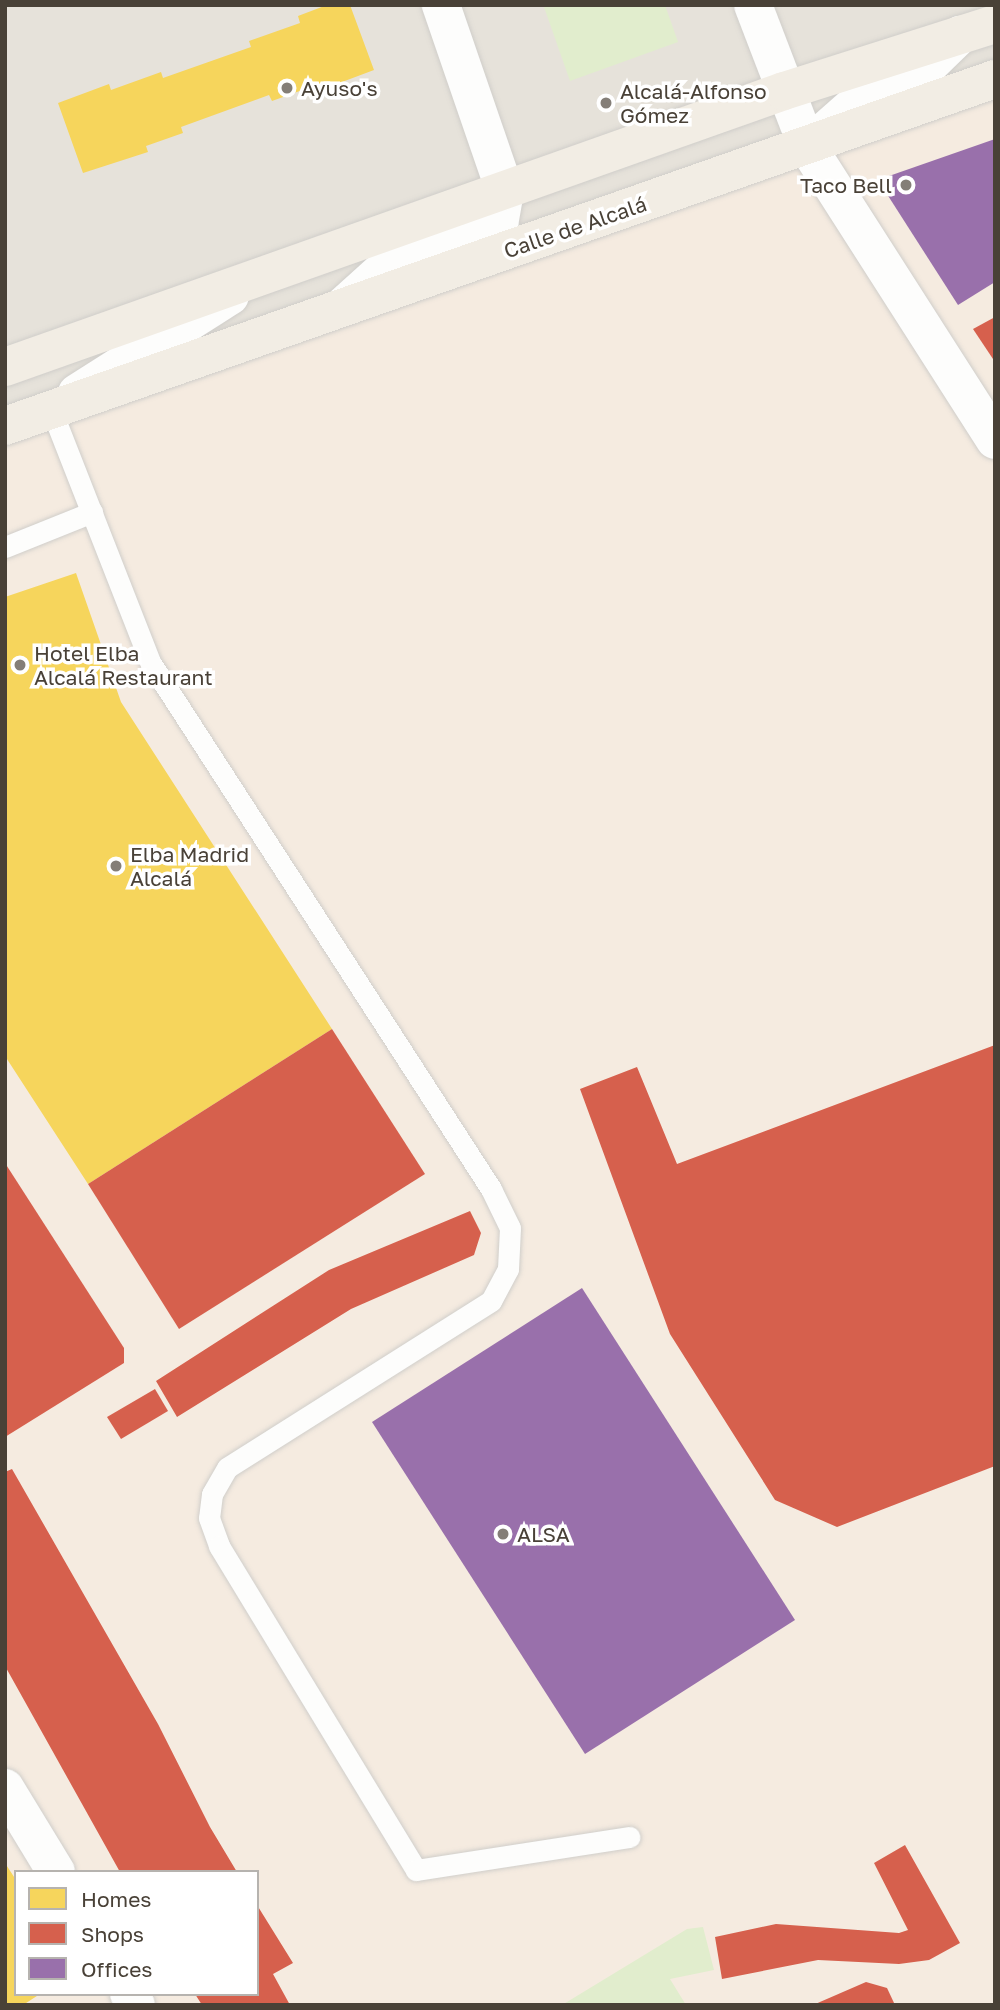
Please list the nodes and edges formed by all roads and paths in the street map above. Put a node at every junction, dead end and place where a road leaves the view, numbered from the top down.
1 (441, 5) edge
2 (753, 5) edge
3 (978, 29) edge
4 (995, 79) edge
5 (784, 91) junction
6 (807, 146) junction
7 (505, 191) junction
8 (253, 282) junction
9 (343, 306) junction
10 (5, 367) edge
11 (51, 409) junction
12 (5, 426) edge
13 (995, 440) edge
14 (92, 512) junction
15 (5, 547) edge
16 (5, 1788) edge
17 (629, 1837) dead end
18 (55, 1870) edge

1 - 7 street
2 - 5 street
3 - 5 main road, Calle de Alcalá
3 - 6 street, Calle de Alcalá
4 - 6 main road, Calle de Alcalá
5 - 6 street
5 - 7 main road, Calle de Alcalá
6 - 9 main road, Calle de Alcalá
6 - 13 street
7 - 8 main road, Calle de Alcalá
7 - 9 street, Calle de Alcalá
8 - 10 main road, Calle de Alcalá
8 - 11 street, Calle de Alcalá
9 - 11 main road, Calle de Alcalá
11 - 12 main road, Calle de Alcalá
11 - 14 lane
14 - 15 lane
14 - 17 lane
16 - 18 street

